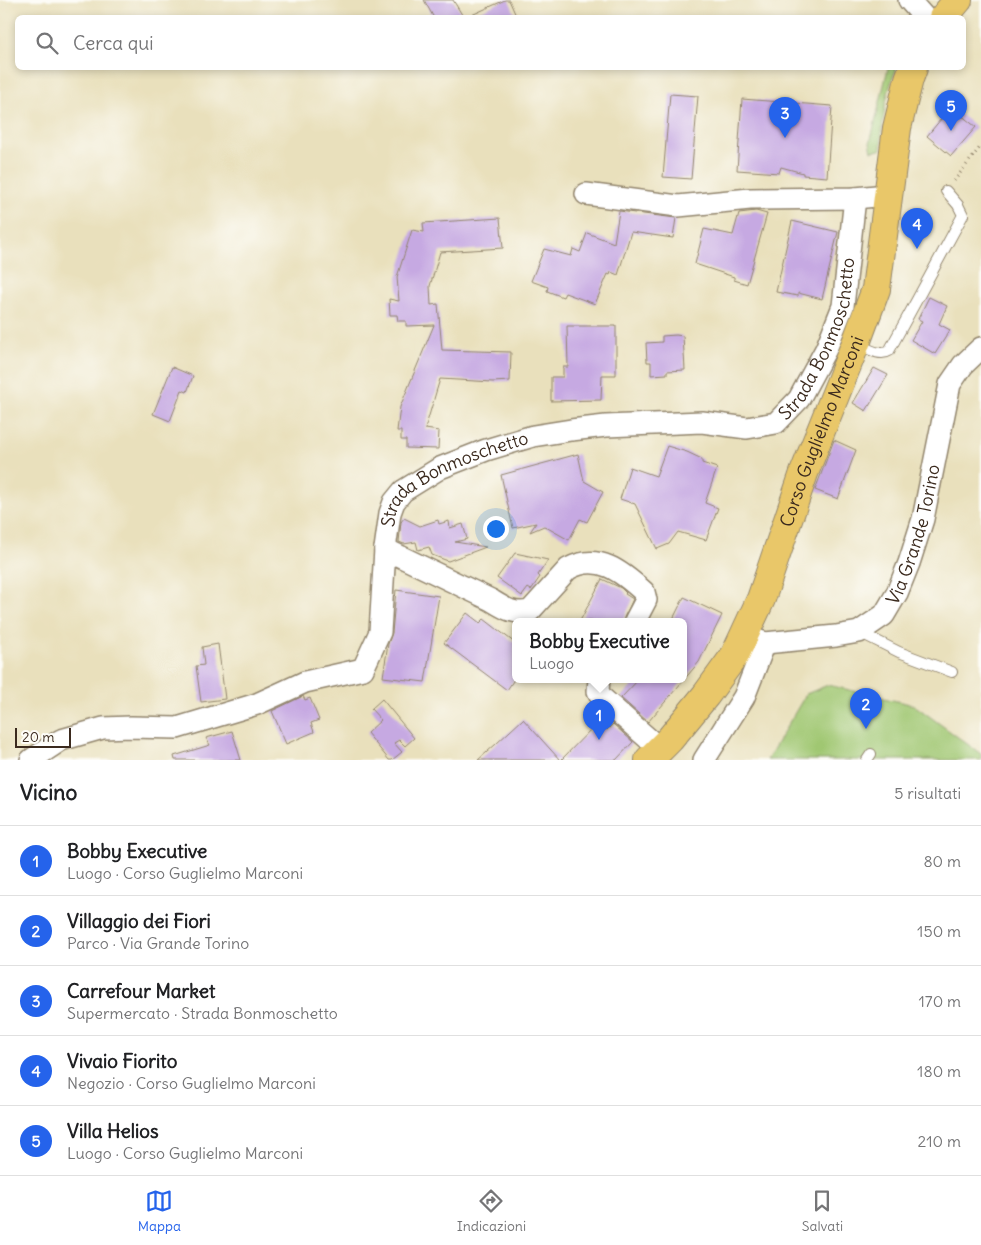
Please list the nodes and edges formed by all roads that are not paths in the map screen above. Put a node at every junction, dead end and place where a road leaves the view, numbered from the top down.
1 (909, 0) edge
2 (958, 0) edge
3 (922, 15) edge
4 (946, 15) edge
5 (912, 70) edge
6 (946, 191) road end
7 (586, 194) dead end
8 (887, 195) junction
9 (856, 198) junction
10 (856, 343) junction
11 (981, 348) edge
12 (384, 549) junction
13 (637, 618) edge
14 (860, 632) junction
15 (754, 639) junction
16 (952, 672) dead end
17 (599, 683) edge
18 (655, 754) edge
19 (31, 760) edge
20 (704, 760) edge

1 - 3 street
2 - 4 main road
5 - 8 main road, Corso Guglielmo Marconi
6 - 10 lane
7 - 9 street
8 - 9 street
8 - 10 main road, Corso Guglielmo Marconi
9 - 12 street, Strada Bonmoschetto
10 - 15 main road, Corso Guglielmo Marconi
11 - 14 street, Via Grande Torino
12 - 13 street
12 - 19 street, Strada Bonmoschetto
14 - 15 street, Via Grande Torino
14 - 16 lane
15 - 18 main road, Corso Guglielmo Marconi
15 - 20 street
17 - 18 street

